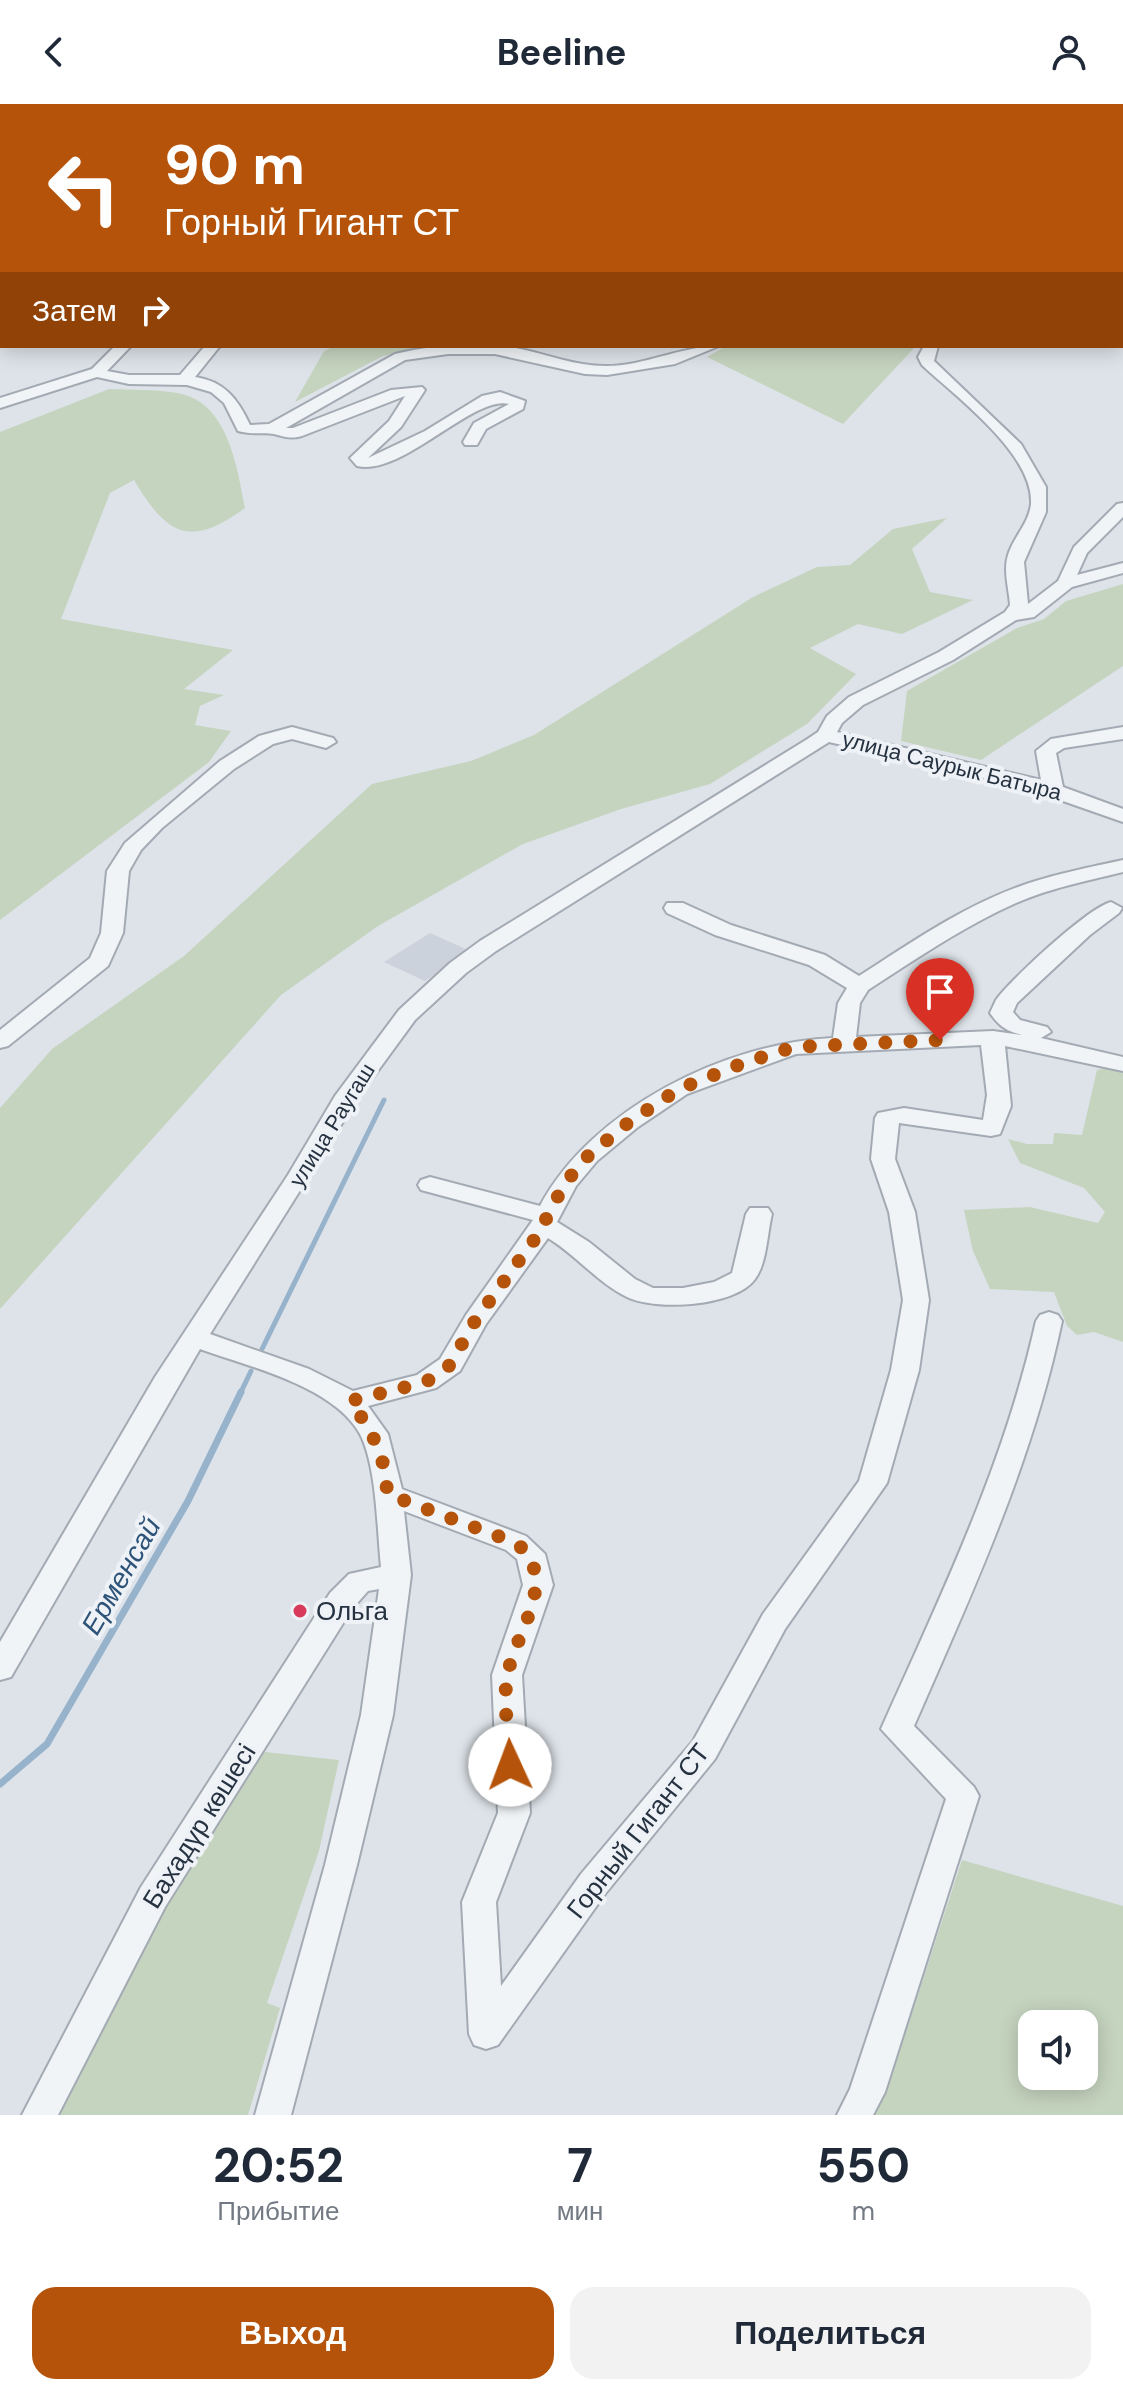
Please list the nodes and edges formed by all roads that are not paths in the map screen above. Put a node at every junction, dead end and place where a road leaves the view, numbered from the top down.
1 (122, 348) edge
2 (211, 348) edge
3 (706, 348) edge
4 (930, 348) edge
5 (97, 372) junction
6 (183, 381) junction
7 (0, 403) edge
8 (274, 428) junction
9 (471, 442) dead end
10 (1123, 508) edge
11 (1123, 568) edge
12 (1066, 583) junction
13 (1011, 616) junction
14 (1123, 733) edge
15 (826, 735) junction
16 (326, 742) dead end
17 (1053, 788) junction
18 (1123, 816) edge
19 (1123, 866) edge
20 (675, 908) dead end
21 (1111, 908) dead end
22 (859, 986) junction
23 (993, 1038) junction
24 (0, 1041) edge
25 (844, 1045) junction
26 (1123, 1052) edge
27 (1123, 1064) edge
28 (430, 1185) dead end
29 (759, 1214) dead end
30 (545, 1220) junction
31 (1049, 1321) dead end
32 (195, 1338) junction
33 (350, 1401) junction
34 (387, 1494) junction
35 (396, 1575) junction
36 (0, 1669) edge
37 (40, 2115) edge
38 (273, 2115) edge
39 (855, 2115) edge

1 - 5 street
2 - 6 street
3 - 8 street
4 - 13 street
5 - 6 street
5 - 7 street
6 - 8 street
8 - 9 street
10 - 12 street
11 - 12 street
12 - 13 street, улица Раугаш
13 - 15 street, улица Раугаш
14 - 17 street
15 - 17 street, улица Саурык Батыра
15 - 32 street, улица Раугаш
16 - 24 street
17 - 18 street, улица Саурык Батыра
19 - 22 street
20 - 22 street
21 - 26 street
22 - 25 street
23 - 25 street
23 - 27 street
23 - 34 street, Горный Гигант СТ
25 - 30 street
28 - 30 street
29 - 30 street
30 - 33 street
31 - 39 street
32 - 33 street
32 - 36 street, улица Раугаш
33 - 34 street
34 - 35 street
35 - 37 street, Бахадүр көшесі
35 - 38 street

